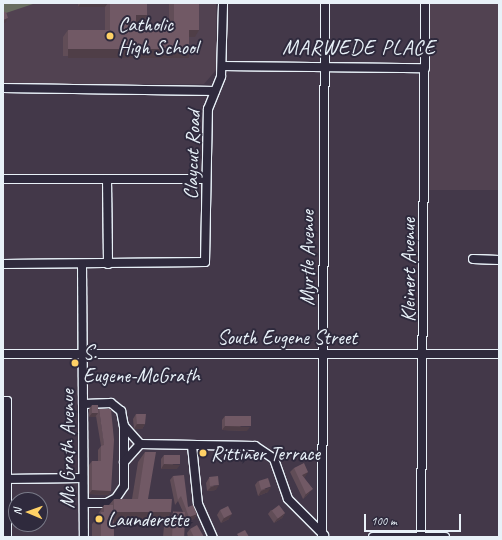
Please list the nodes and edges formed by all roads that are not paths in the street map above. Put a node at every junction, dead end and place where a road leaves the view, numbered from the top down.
1 (222, 3) edge
2 (326, 3) edge
3 (426, 3) edge
4 (222, 66) junction
5 (325, 67) junction
6 (425, 68) junction
7 (3, 88) edge
8 (215, 91) junction
9 (3, 179) edge
10 (107, 179) junction
11 (206, 179) junction
12 (473, 259) dead end
13 (499, 260) edge
14 (3, 264) edge
15 (82, 264) junction
16 (108, 264) junction
17 (3, 354) edge
18 (83, 354) junction
19 (323, 354) junction
20 (424, 354) junction
21 (499, 354) edge
22 (5, 401) edge
23 (84, 404) junction
24 (124, 426) junction
25 (140, 444) junction
26 (192, 446) junction
27 (124, 462) junction
28 (82, 478) junction
29 (5, 479) edge
30 (84, 503) junction
31 (324, 536) edge
32 (7, 537) edge
33 (84, 537) edge
34 (213, 537) edge
35 (373, 537) edge
36 (421, 537) edge
37 (445, 537) edge

1 - 4 street, Claycut Road
2 - 5 street, Myrtle Avenue
3 - 6 street, Kleinert Avenue
4 - 5 street
4 - 8 street, Claycut Road
5 - 6 street
5 - 19 street, Myrtle Avenue
6 - 20 street, Kleinert Avenue
7 - 8 street
8 - 11 street, Claycut Road
9 - 10 street
10 - 11 street
10 - 16 street
11 - 16 street, Claycut Road
12 - 13 street
14 - 15 street
15 - 16 street
15 - 18 street, Mc Grath Avenue
17 - 18 street, South Eugene Street
18 - 19 street, South Eugene Street
18 - 23 street, Mc Grath Avenue
19 - 20 street, South Eugene Street
19 - 31 street, Myrtle Avenue
20 - 21 street, South Eugene Street
20 - 36 street, Kleinert Avenue
22 - 29 street
23 - 24 street
23 - 28 street, Mc Grath Avenue
24 - 25 street
24 - 27 street
25 - 26 street
25 - 27 street
26 - 31 street
26 - 34 street
27 - 30 street
28 - 29 street
28 - 30 street, Mc Grath Avenue
29 - 32 street
30 - 33 street, Mc Grath Avenue
35 - 36 street
36 - 37 street

